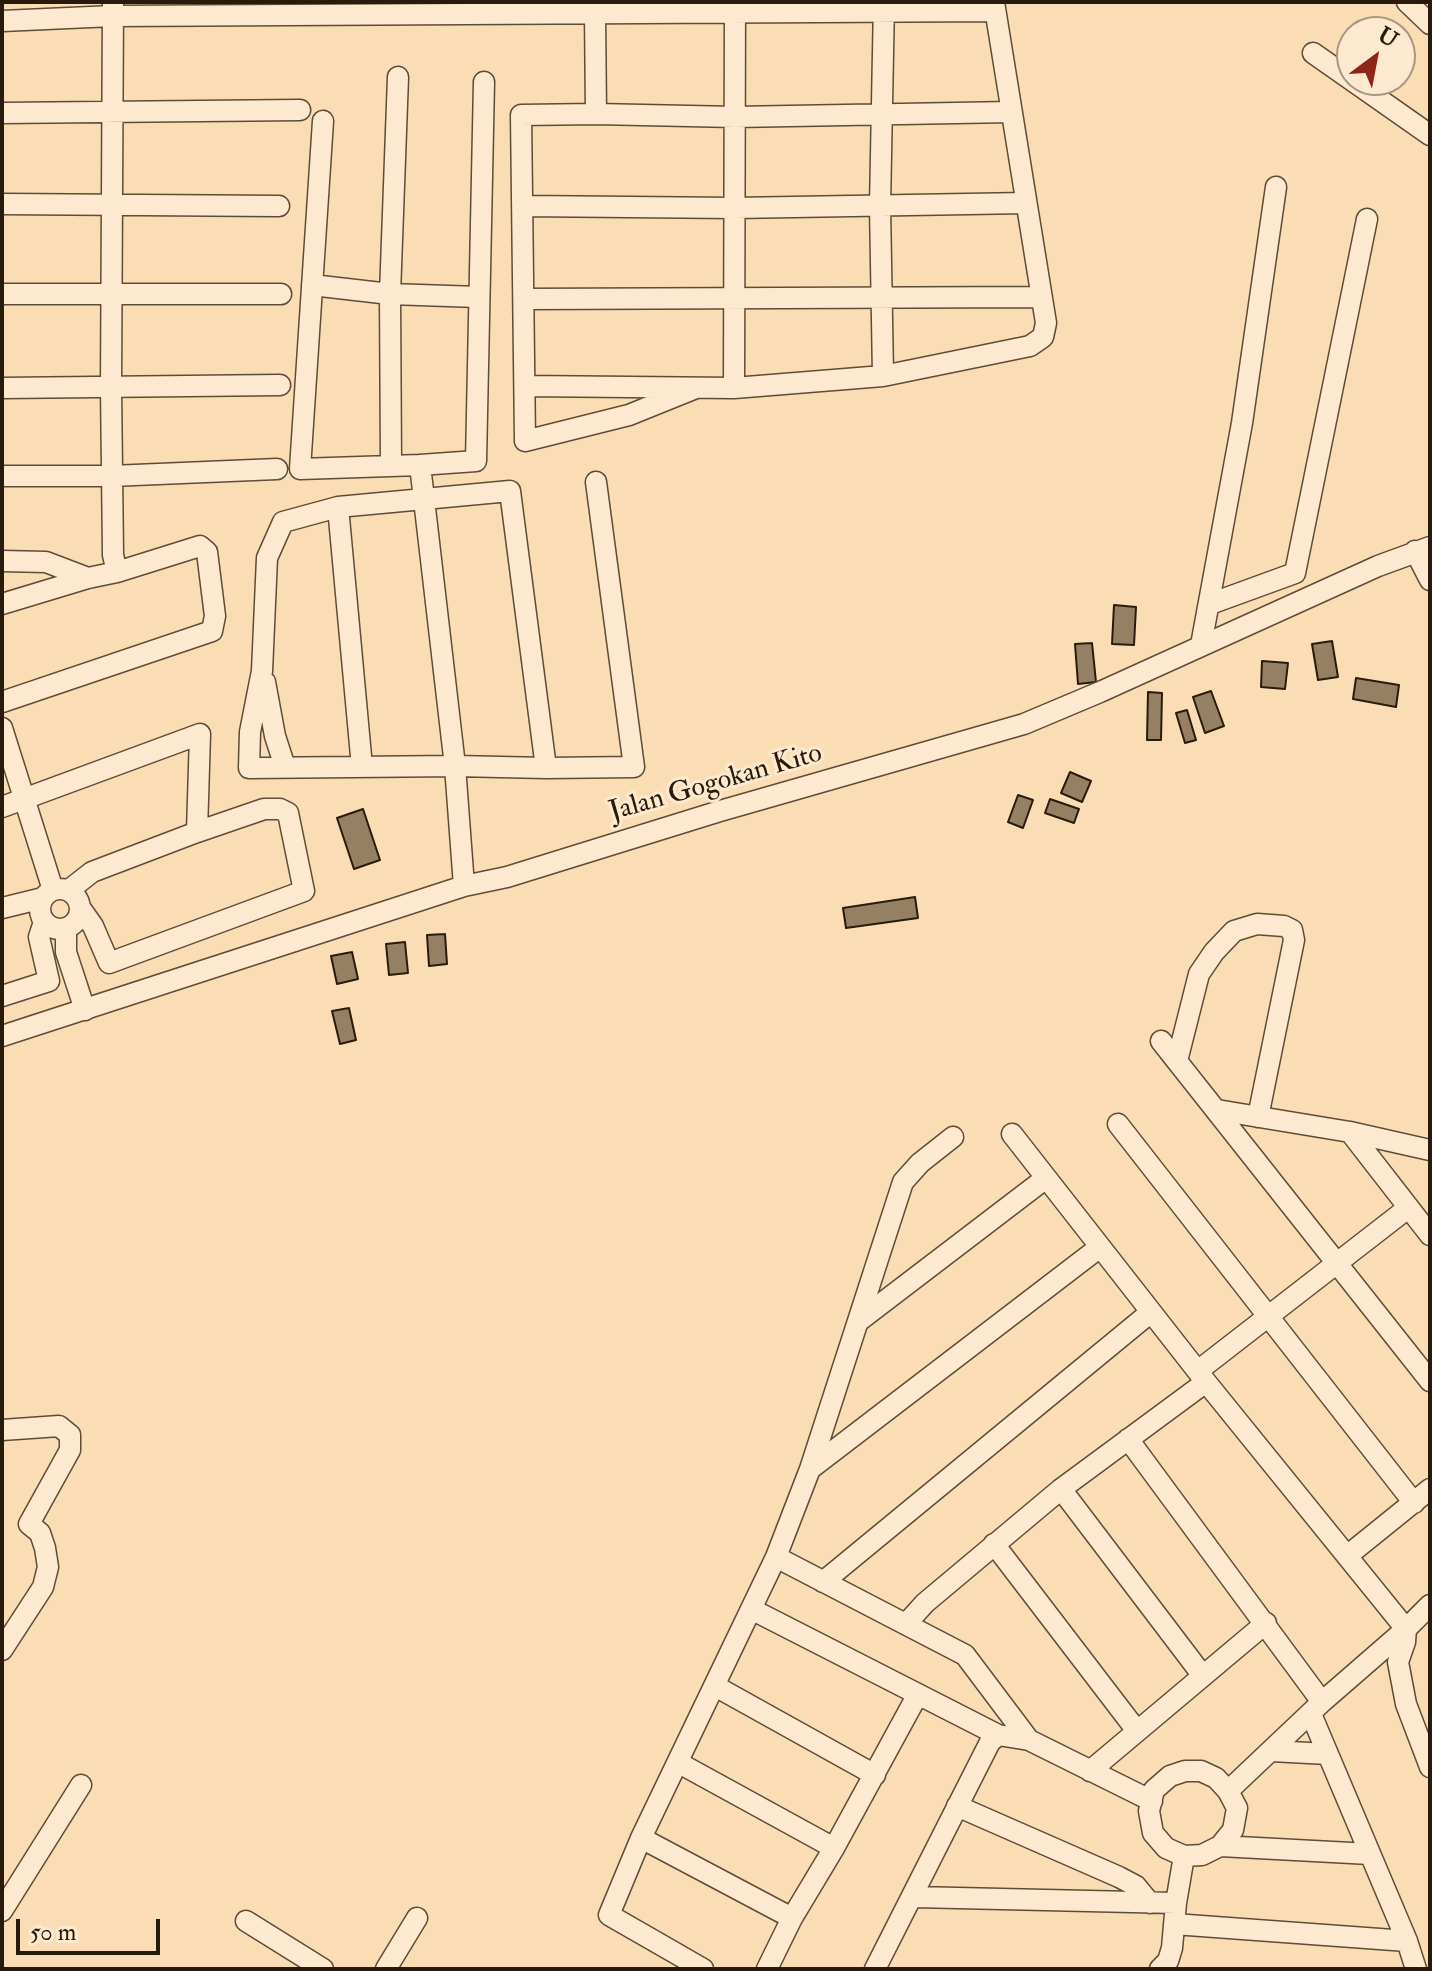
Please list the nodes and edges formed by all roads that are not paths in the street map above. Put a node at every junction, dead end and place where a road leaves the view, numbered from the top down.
1 (1407, 2) edge
2 (884, 7) edge
3 (994, 7) edge
4 (735, 8) edge
5 (113, 9) edge
6 (595, 13) junction
7 (2, 21) edge
8 (1430, 24) edge
9 (1313, 53) dead end
10 (398, 77) dead end
11 (484, 82) dead end
12 (300, 110) dead end
13 (1011, 112) junction
14 (2, 113) edge
15 (112, 114) junction
16 (596, 114) junction
17 (881, 114) junction
18 (735, 117) junction
19 (323, 121) dead end
20 (1430, 135) edge
21 (1276, 187) dead end
22 (1026, 203) junction
23 (2, 204) edge
24 (112, 205) junction
25 (279, 206) dead end
26 (523, 206) junction
27 (880, 206) junction
28 (735, 208) junction
29 (1367, 219) dead end
30 (312, 285) junction
31 (2, 294) edge
32 (281, 294) dead end
33 (390, 294) junction
34 (113, 296) junction
35 (478, 297) junction
36 (1041, 297) junction
37 (880, 298) junction
38 (524, 299) junction
39 (734, 299) junction
40 (883, 376) junction
41 (280, 385) dead end
42 (526, 386) junction
43 (111, 387) junction
44 (2, 388) edge
45 (696, 388) junction
46 (734, 388) junction
47 (420, 465) junction
48 (391, 466) junction
49 (277, 469) dead end
50 (2, 476) edge
51 (111, 476) junction
52 (596, 482) dead end
53 (425, 498) junction
54 (338, 507) junction
55 (1423, 549) edge
56 (2, 561) edge
57 (117, 572) junction
58 (88, 578) junction
59 (1430, 580) edge
60 (2, 604) edge
61 (1210, 604) junction
62 (1201, 645) junction
63 (262, 671) junction
64 (2, 702) edge
65 (2, 728) edge
66 (455, 766) junction
67 (285, 767) junction
68 (362, 767) junction
69 (546, 768) junction
70 (23, 800) junction
71 (2, 807) edge
72 (197, 832) junction
73 (464, 886) junction
74 (55, 893) junction
75 (2, 908) edge
76 (81, 909) junction
77 (44, 922) junction
78 (66, 928) junction
79 (2, 996) edge
80 (85, 1010) junction
81 (2, 1036) edge
82 (1161, 1041) dead end
83 (1177, 1061) junction
84 (1217, 1110) junction
85 (1258, 1117) junction
86 (1118, 1124) dead end
87 (1350, 1132) junction
88 (1012, 1134) dead end
89 (953, 1137) dead end
90 (1430, 1150) edge
91 (1046, 1178) junction
92 (1408, 1208) junction
93 (1430, 1235) edge
94 (1100, 1247) junction
95 (1337, 1263) junction
96 (1151, 1312) junction
97 (1269, 1316) junction
98 (860, 1320) junction
99 (1202, 1376) junction
100 (1430, 1381) edge
101 (2, 1430) edge
102 (1128, 1439) junction
103 (810, 1469) junction
104 (1061, 1489) junction
105 (1430, 1489) edge
106 (1414, 1503) junction
107 (994, 1544) junction
108 (1347, 1556) junction
109 (776, 1557) junction
110 (823, 1582) junction
111 (1430, 1605) edge
112 (751, 1609) junction
113 (1266, 1623) junction
114 (906, 1624) junction
115 (1406, 1629) junction
116 (2, 1650) edge
117 (1203, 1676) junction
118 (715, 1686) junction
119 (918, 1694) junction
120 (1317, 1708) junction
121 (1137, 1731) junction
122 (998, 1735) junction
123 (1029, 1740) junction
124 (1271, 1751) junction
125 (1328, 1754) junction
126 (679, 1763) junction
127 (1430, 1767) edge
128 (1090, 1771) junction
129 (875, 1775) junction
130 (81, 1785) dead end
131 (1228, 1791) junction
132 (1152, 1801) junction
133 (957, 1806) junction
134 (641, 1838) junction
135 (1220, 1846) junction
136 (834, 1848) junction
137 (1370, 1854) junction
138 (1184, 1856) junction
139 (914, 1897) junction
140 (1150, 1903) junction
141 (3, 1909) edge
142 (1175, 1914) junction
143 (417, 1918) dead end
144 (792, 1918) junction
145 (246, 1921) dead end
146 (1407, 1941) junction
147 (668, 1960) edge
148 (323, 1969) edge
149 (386, 1969) edge
150 (703, 1969) edge
151 (767, 1969) edge
152 (875, 1969) edge
153 (1160, 1969) edge
154 (1416, 1969) edge

1 - 8 street
2 - 3 street
2 - 4 street
2 - 17 street
3 - 13 street
4 - 6 street
4 - 18 street
5 - 6 street
5 - 7 street
5 - 15 street
6 - 16 street
9 - 20 street
10 - 33 street
11 - 35 street
12 - 15 street
13 - 17 street
13 - 22 street
14 - 15 street
15 - 24 street
16 - 18 street
16 - 26 street
17 - 18 street
17 - 27 street
18 - 28 street
19 - 30 street
21 - 61 street
22 - 27 street
22 - 36 street
23 - 24 street
24 - 25 street
24 - 34 street
26 - 28 street
26 - 38 street
27 - 28 street
27 - 37 street
28 - 39 street
29 - 61 street
30 - 33 street
30 - 48 street
31 - 34 street
32 - 34 street
33 - 35 street
33 - 48 street
34 - 43 street
35 - 47 street
36 - 37 street
36 - 40 street
37 - 39 street
37 - 40 street
38 - 39 street
38 - 42 street
39 - 46 street
40 - 46 street
41 - 43 street
42 - 45 street
42 - 45 street
43 - 44 street
43 - 51 street
45 - 46 street
47 - 48 street
47 - 53 street
49 - 51 street
50 - 51 street
51 - 57 street
52 - 69 street
53 - 54 street
53 - 66 street
53 - 69 street
54 - 63 street
54 - 68 street
55 - 59 street
55 - 62 street, Jalan Gogokan Kito
56 - 58 street
57 - 58 street
57 - 64 street
58 - 60 street
61 - 62 street
62 - 73 street, Jalan Gogokan Kito
63 - 67 street
63 - 67 street
65 - 70 street
66 - 68 street
66 - 69 street
66 - 73 street
67 - 68 street
70 - 71 street
70 - 72 street
70 - 74 street
72 - 74 street
72 - 76 street
73 - 80 street, Jalan Gogokan Kito
74 - 75 street
74 - 76 street
74 - 77 street
76 - 78 street
77 - 78 street
77 - 79 street
78 - 80 street
80 - 81 street, Jalan Gogokan Kito
82 - 83 street
83 - 84 street
83 - 85 street
84 - 85 street
84 - 95 street
85 - 87 street
86 - 97 street
87 - 90 street
87 - 92 street
88 - 91 street
89 - 98 street
91 - 94 street
91 - 98 street
92 - 93 street
92 - 95 street
94 - 96 street
94 - 103 street
95 - 97 street
95 - 100 street
96 - 99 street
96 - 110 street
97 - 99 street
97 - 106 street
98 - 103 street
99 - 102 street
99 - 108 street
101 - 116 street
102 - 104 street
102 - 113 street
103 - 109 street
104 - 107 street
104 - 117 street
105 - 106 street
106 - 108 street
107 - 114 street
107 - 121 street
108 - 115 street
109 - 110 street
109 - 112 street
110 - 114 street
111 - 115 street
112 - 118 street
112 - 119 street
113 - 117 street
113 - 120 street
114 - 123 street
115 - 120 street
115 - 127 street
117 - 121 street
118 - 126 street
118 - 129 street
119 - 122 street
119 - 129 street
120 - 124 street
120 - 125 street
121 - 128 street
122 - 123 street
122 - 133 street
123 - 128 street
124 - 125 street
124 - 131 street
125 - 137 street
126 - 134 street
126 - 136 street
128 - 132 street
129 - 136 street
130 - 141 street
131 - 132 street
131 - 135 street
132 - 138 street
133 - 139 street
133 - 140 street
134 - 144 street
134 - 147 street
135 - 137 street
135 - 138 street
136 - 144 street
137 - 146 street
138 - 142 street
139 - 140 street
139 - 152 street
140 - 142 street
142 - 146 street
142 - 153 street
143 - 149 street
144 - 151 street
145 - 148 street
146 - 154 street
147 - 150 street

